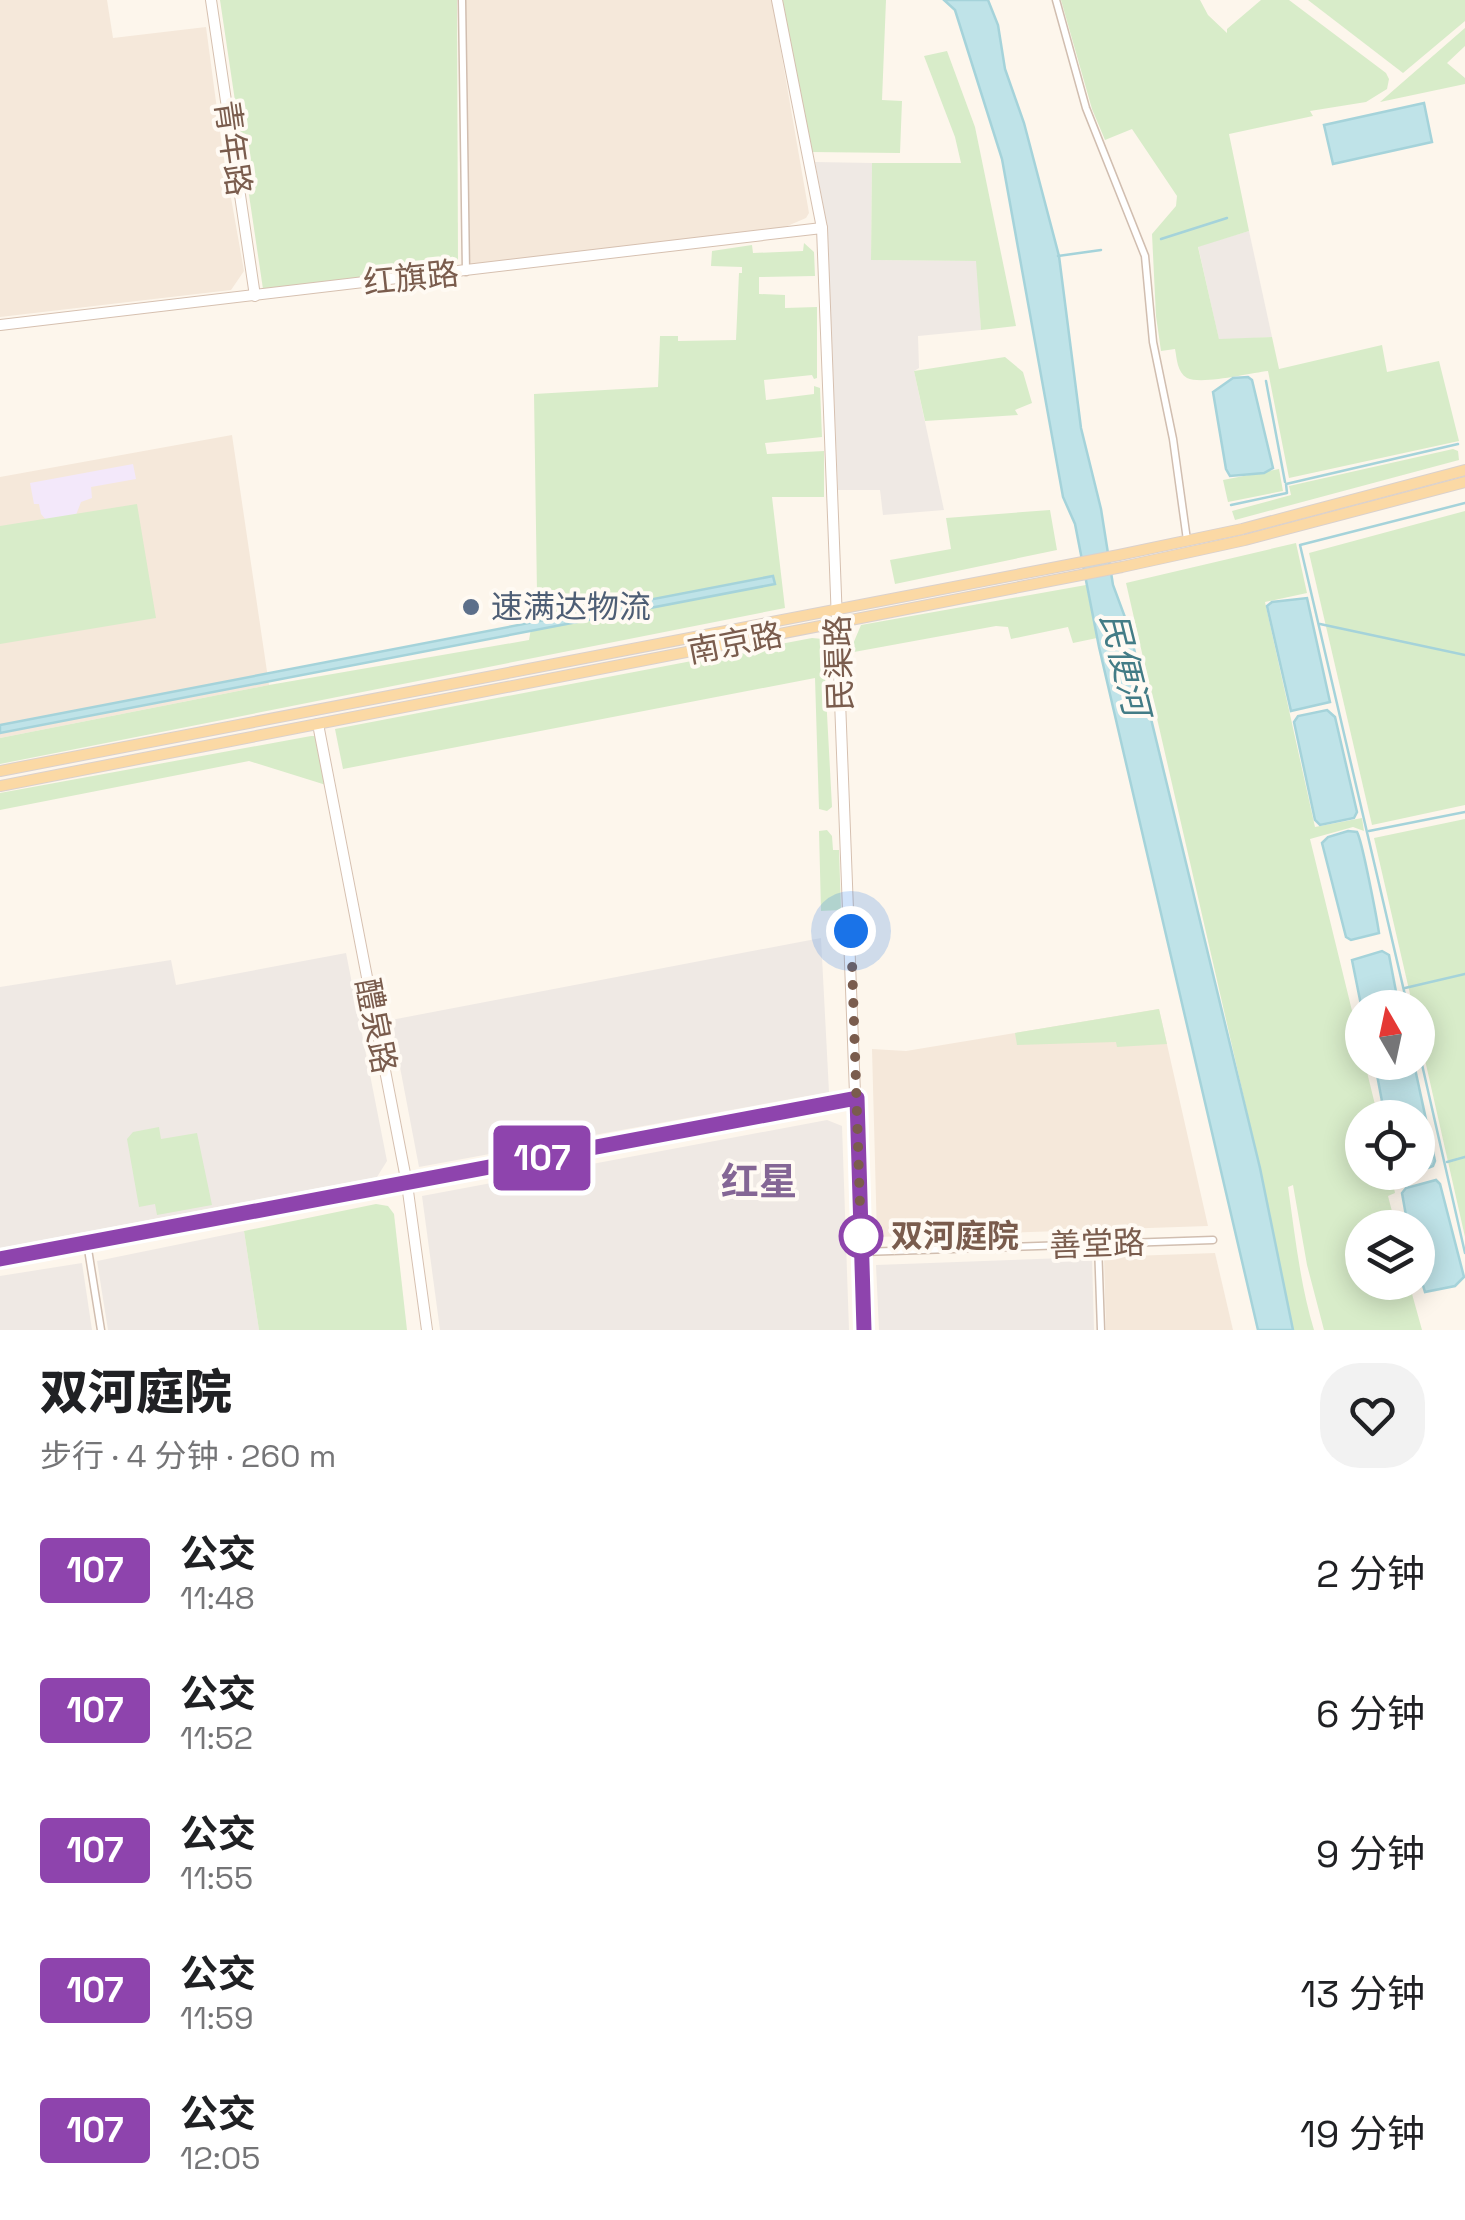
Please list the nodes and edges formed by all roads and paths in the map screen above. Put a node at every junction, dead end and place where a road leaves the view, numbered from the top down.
1 (211, 0) edge
2 (462, 0) edge
3 (777, 0) edge
4 (1056, 0) edge
5 (822, 228) junction
6 (466, 272) junction
7 (255, 296) junction
8 (0, 325) edge
9 (1465, 470) edge
10 (1465, 482) edge
11 (1187, 540) junction
12 (1075, 570) junction
13 (837, 607) junction
14 (838, 623) junction
15 (318, 724) junction
16 (0, 770) edge
17 (0, 786) edge
18 (857, 1098) junction
19 (407, 1184) junction
20 (1213, 1240) dead end
21 (88, 1243) junction
22 (1098, 1244) junction
23 (862, 1252) junction
24 (0, 1259) edge
25 (101, 1330) edge
26 (427, 1330) edge
27 (864, 1330) edge
28 (1101, 1330) edge

1 - 7 street, 青年路
2 - 6 street
3 - 5 street, 民渠路
4 - 11 street
5 - 6 street, 红旗路
5 - 13 street, 民渠路
6 - 7 street, 红旗路
7 - 8 street, 红旗路
9 - 11 main road, 南京路
10 - 12 main road, 南京路
11 - 12 main road, 南京路
12 - 13 main road, 南京路
12 - 14 main road, 南京路
13 - 14 street, 民渠路
13 - 16 main road, 南京路
14 - 15 main road, 南京路
14 - 18 street, 民渠路
15 - 17 main road, 南京路
15 - 19 street, 醴泉路
18 - 19 street
18 - 23 street, 民渠路
19 - 21 street
19 - 26 street, 醴泉路
20 - 22 street, 善堂路
21 - 24 street
21 - 25 street
22 - 23 street, 善堂路
22 - 28 street
23 - 27 street, 民渠路

